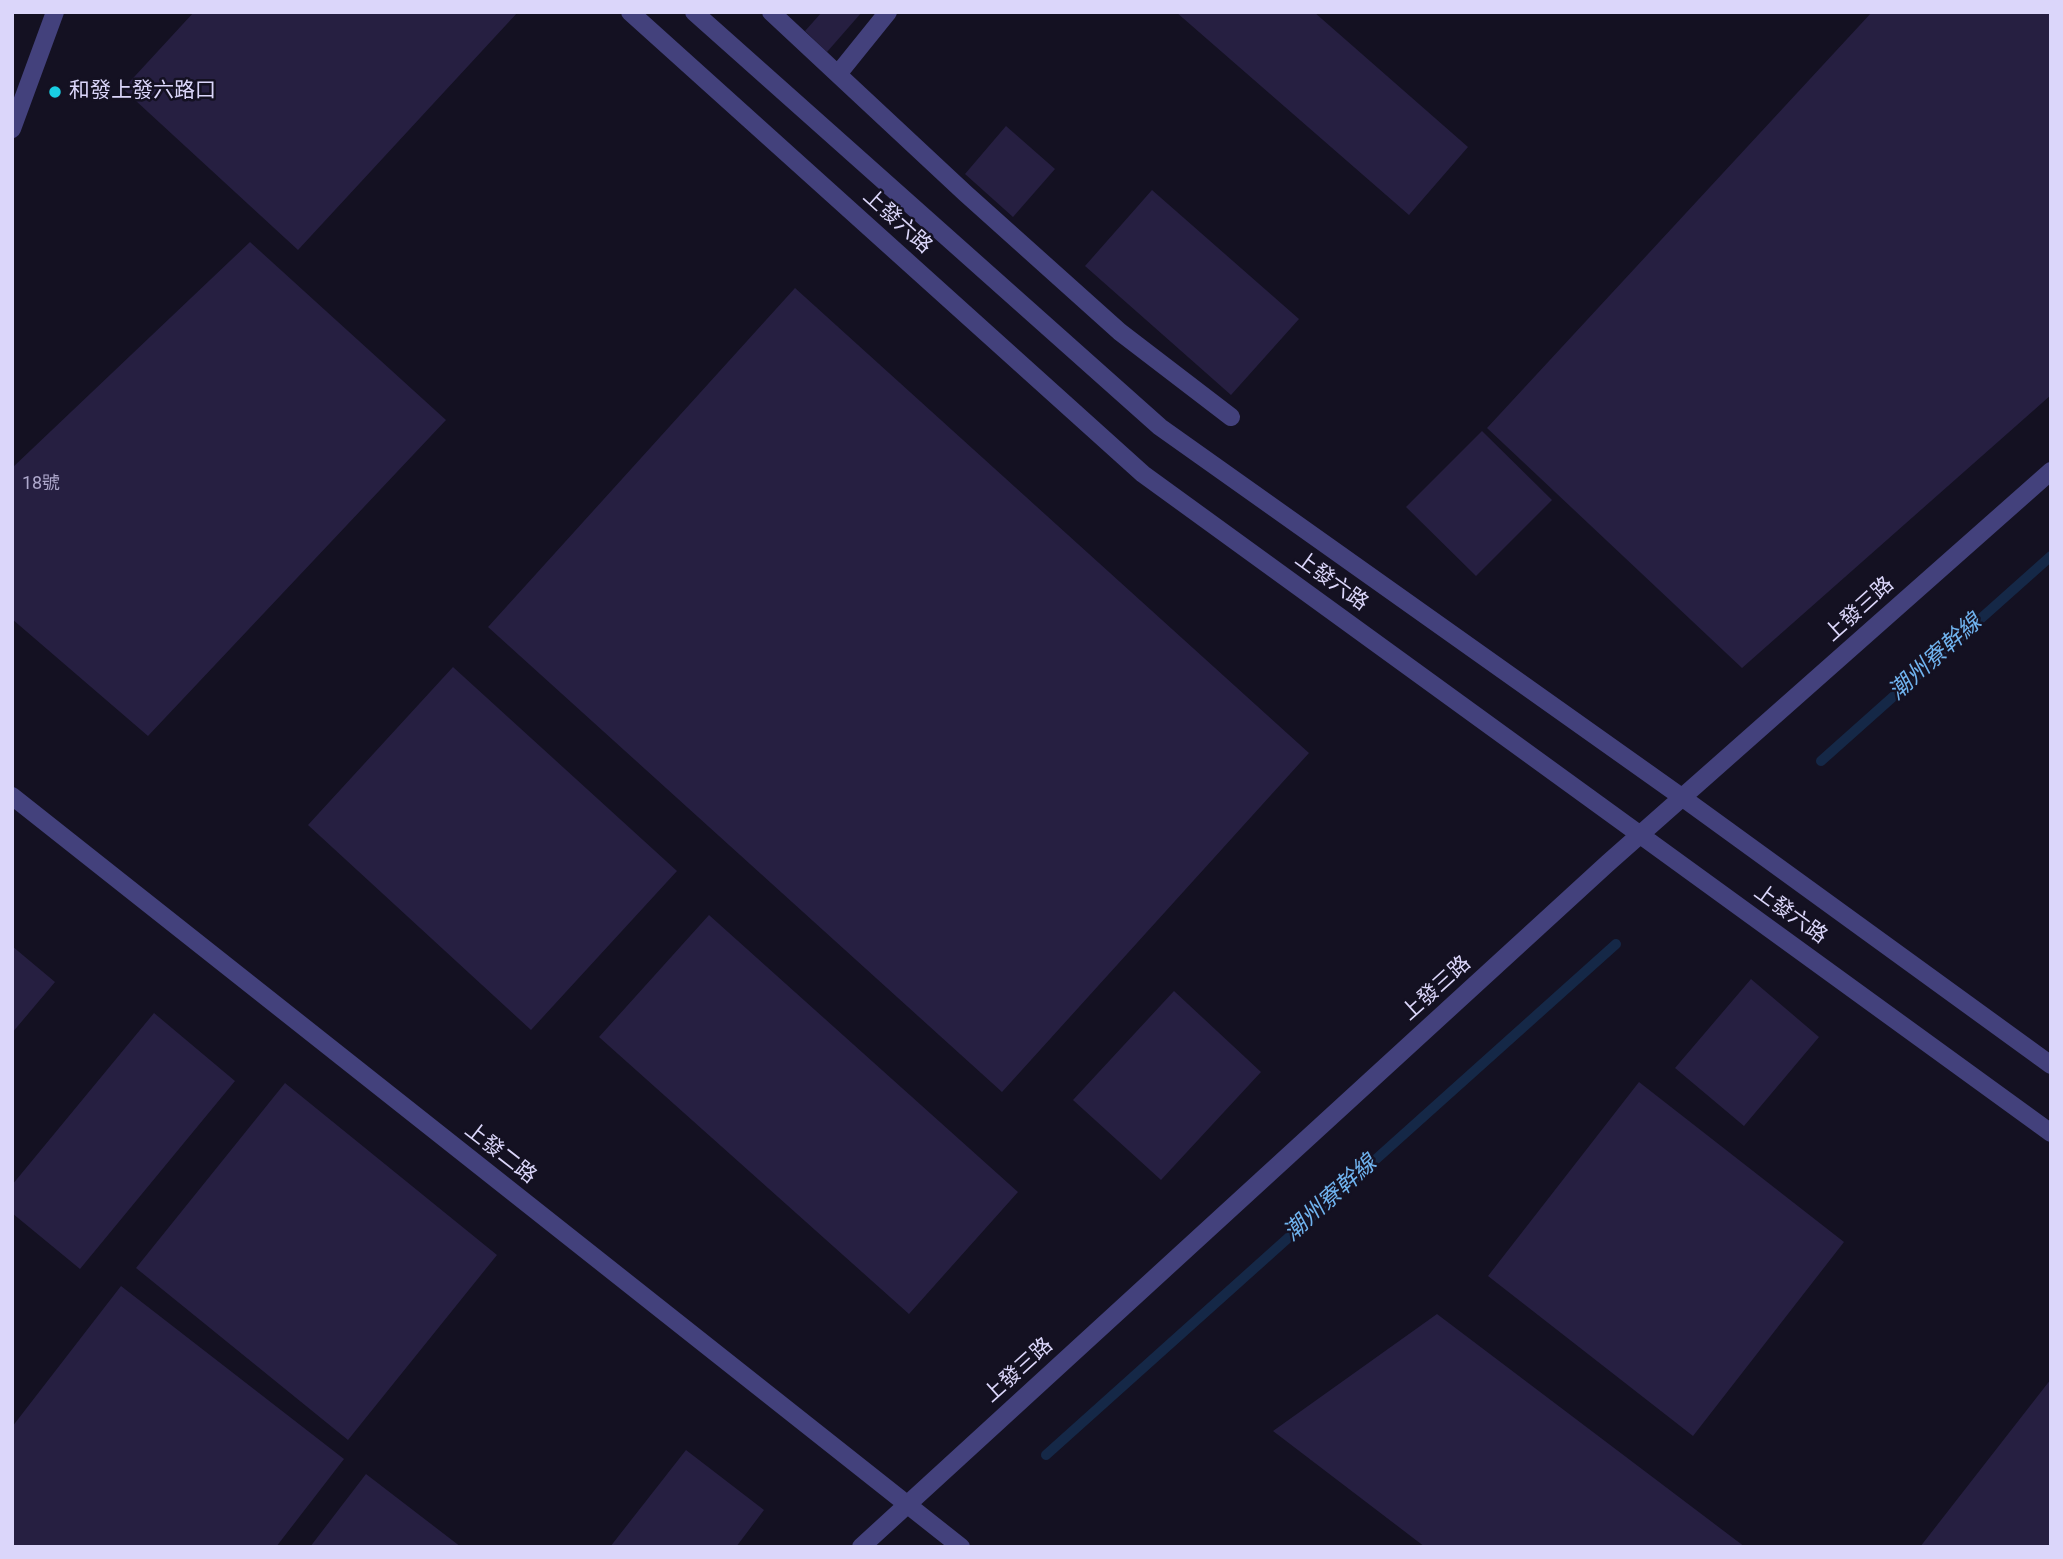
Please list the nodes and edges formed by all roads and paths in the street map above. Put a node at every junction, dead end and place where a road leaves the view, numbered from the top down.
1 (55, 12) edge
2 (630, 12) edge
3 (694, 12) edge
4 (771, 12) edge
5 (888, 12) edge
6 (838, 74) junction
7 (12, 129) edge
8 (1231, 417) dead end
9 (2051, 471) edge
10 (12, 796) edge
11 (1683, 798) junction
12 (1642, 835) junction
13 (2051, 1065) edge
14 (2051, 1133) edge
15 (906, 1505) junction
16 (861, 1547) edge
17 (961, 1547) edge

1 - 7 street
2 - 12 street, 上發六路
3 - 11 street, 上發六路
4 - 6 street
5 - 6 street
6 - 8 street
9 - 11 street, 上發三路
10 - 15 street, 上發二路
11 - 12 street, 上發三路
11 - 13 street, 上發六路
12 - 14 street, 上發六路
12 - 15 street, 上發三路
15 - 16 street, 上發三路
15 - 17 street, 上發二路

